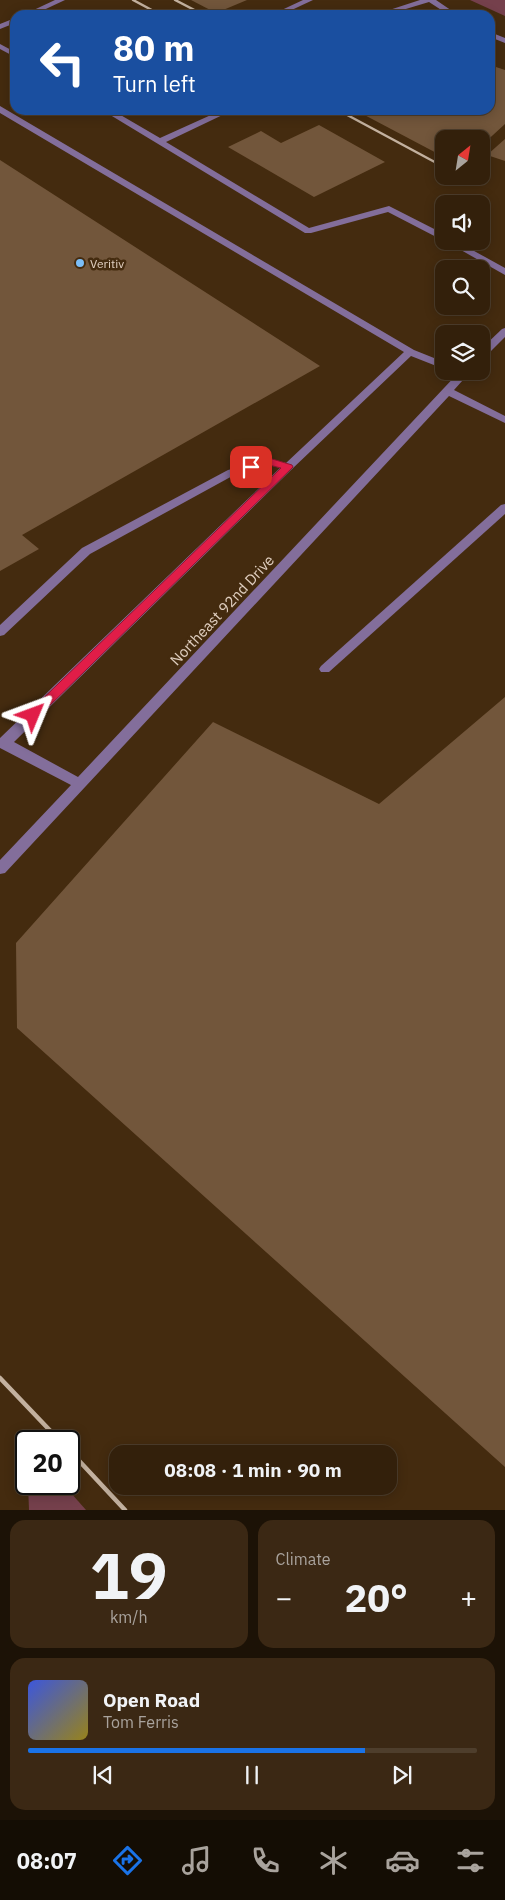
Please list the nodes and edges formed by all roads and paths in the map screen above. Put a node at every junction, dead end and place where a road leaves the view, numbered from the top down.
1 (61, 0) edge
2 (309, 0) edge
3 (429, 0) edge
4 (38, 10) edge
5 (286, 10) edge
6 (395, 10) edge
7 (446, 10) edge
8 (10, 115) edge
9 (114, 115) edge
10 (218, 115) edge
11 (159, 142) junction
12 (435, 233) edge
13 (465, 250) edge
14 (505, 272) edge
15 (505, 331) edge
16 (490, 346) edge
17 (410, 352) junction
18 (435, 362) edge
19 (455, 380) edge
20 (447, 390) junction
21 (505, 420) edge
22 (288, 467) junction
23 (505, 508) edge
24 (0, 632) edge
25 (325, 670) dead end
26 (2, 743) edge
27 (79, 784) junction
28 (0, 869) edge

1 - 4 street
2 - 5 street
3 - 6 street
3 - 7 street
8 - 17 street
9 - 11 street
10 - 11 street
11 - 12 street
13 - 14 street
15 - 16 street
17 - 18 street
17 - 22 street
19 - 20 street, Northeast 92nd Drive
20 - 21 street
20 - 27 street, Northeast 92nd Drive
22 - 24 street
22 - 26 street
23 - 25 street
26 - 27 street
27 - 28 street, Northeast 92nd Drive

